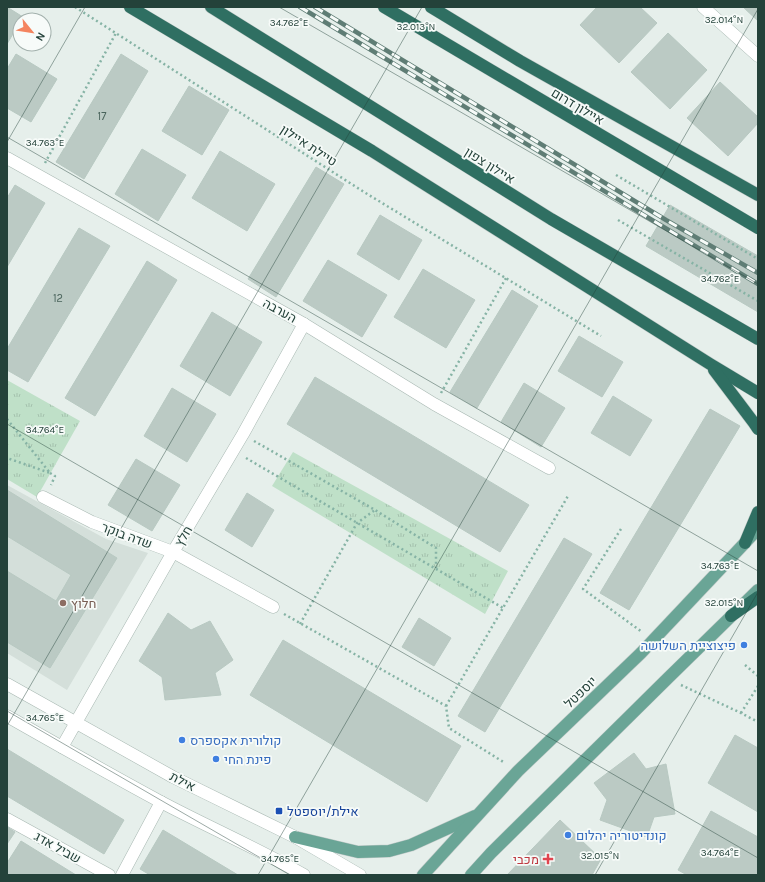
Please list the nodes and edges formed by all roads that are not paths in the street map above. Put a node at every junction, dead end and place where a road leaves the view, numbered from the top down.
1 (130, 7) edge
2 (210, 7) edge
3 (384, 7) edge
4 (431, 7) edge
5 (703, 7) edge
6 (758, 56) edge
7 (7, 158) edge
8 (758, 195) edge
9 (758, 228) edge
10 (304, 324) junction
11 (758, 339) edge
12 (710, 364) junction
13 (758, 393) edge
14 (758, 429) edge
15 (549, 468) dead end
16 (43, 497) dead end
17 (758, 512) edge
18 (758, 529) edge
19 (745, 543) junction
20 (173, 552) junction
21 (758, 590) edge
22 (758, 597) edge
23 (273, 608) dead end
24 (731, 616) junction
25 (7, 684) edge
26 (7, 716) edge
27 (76, 722) junction
28 (62, 747) junction
29 (161, 802) junction
30 (480, 814) junction
31 (7, 819) edge
32 (295, 836) junction
33 (491, 853) junction
34 (109, 875) edge
35 (122, 875) edge
36 (304, 875) edge
37 (360, 875) edge
38 (422, 875) edge
39 (471, 875) edge
40 (482, 875) edge

1 - 12 highway
2 - 11 highway, איילון צפון
3 - 9 highway, איילון דרום
4 - 8 highway
5 - 6 street
7 - 10 street, הערבה
10 - 15 street, הערבה
10 - 20 street, חלץ
12 - 13 highway
12 - 14 highway
16 - 20 street, שדה בוקר
17 - 19 highway
18 - 19 main road, יוספטל
19 - 30 main road, יוספטל
20 - 23 street, שדה בוקר
20 - 27 street, חלץ
21 - 24 main road
22 - 24 highway
24 - 33 main road
25 - 27 street, אילת
26 - 28 street
27 - 28 street, חלץ
27 - 32 street, אילת
28 - 29 street
29 - 35 street
29 - 36 street
30 - 32 main road
30 - 38 main road, יוספטל
31 - 34 street, שביל אדג
32 - 37 street, אילת
33 - 39 main road
33 - 40 main road

